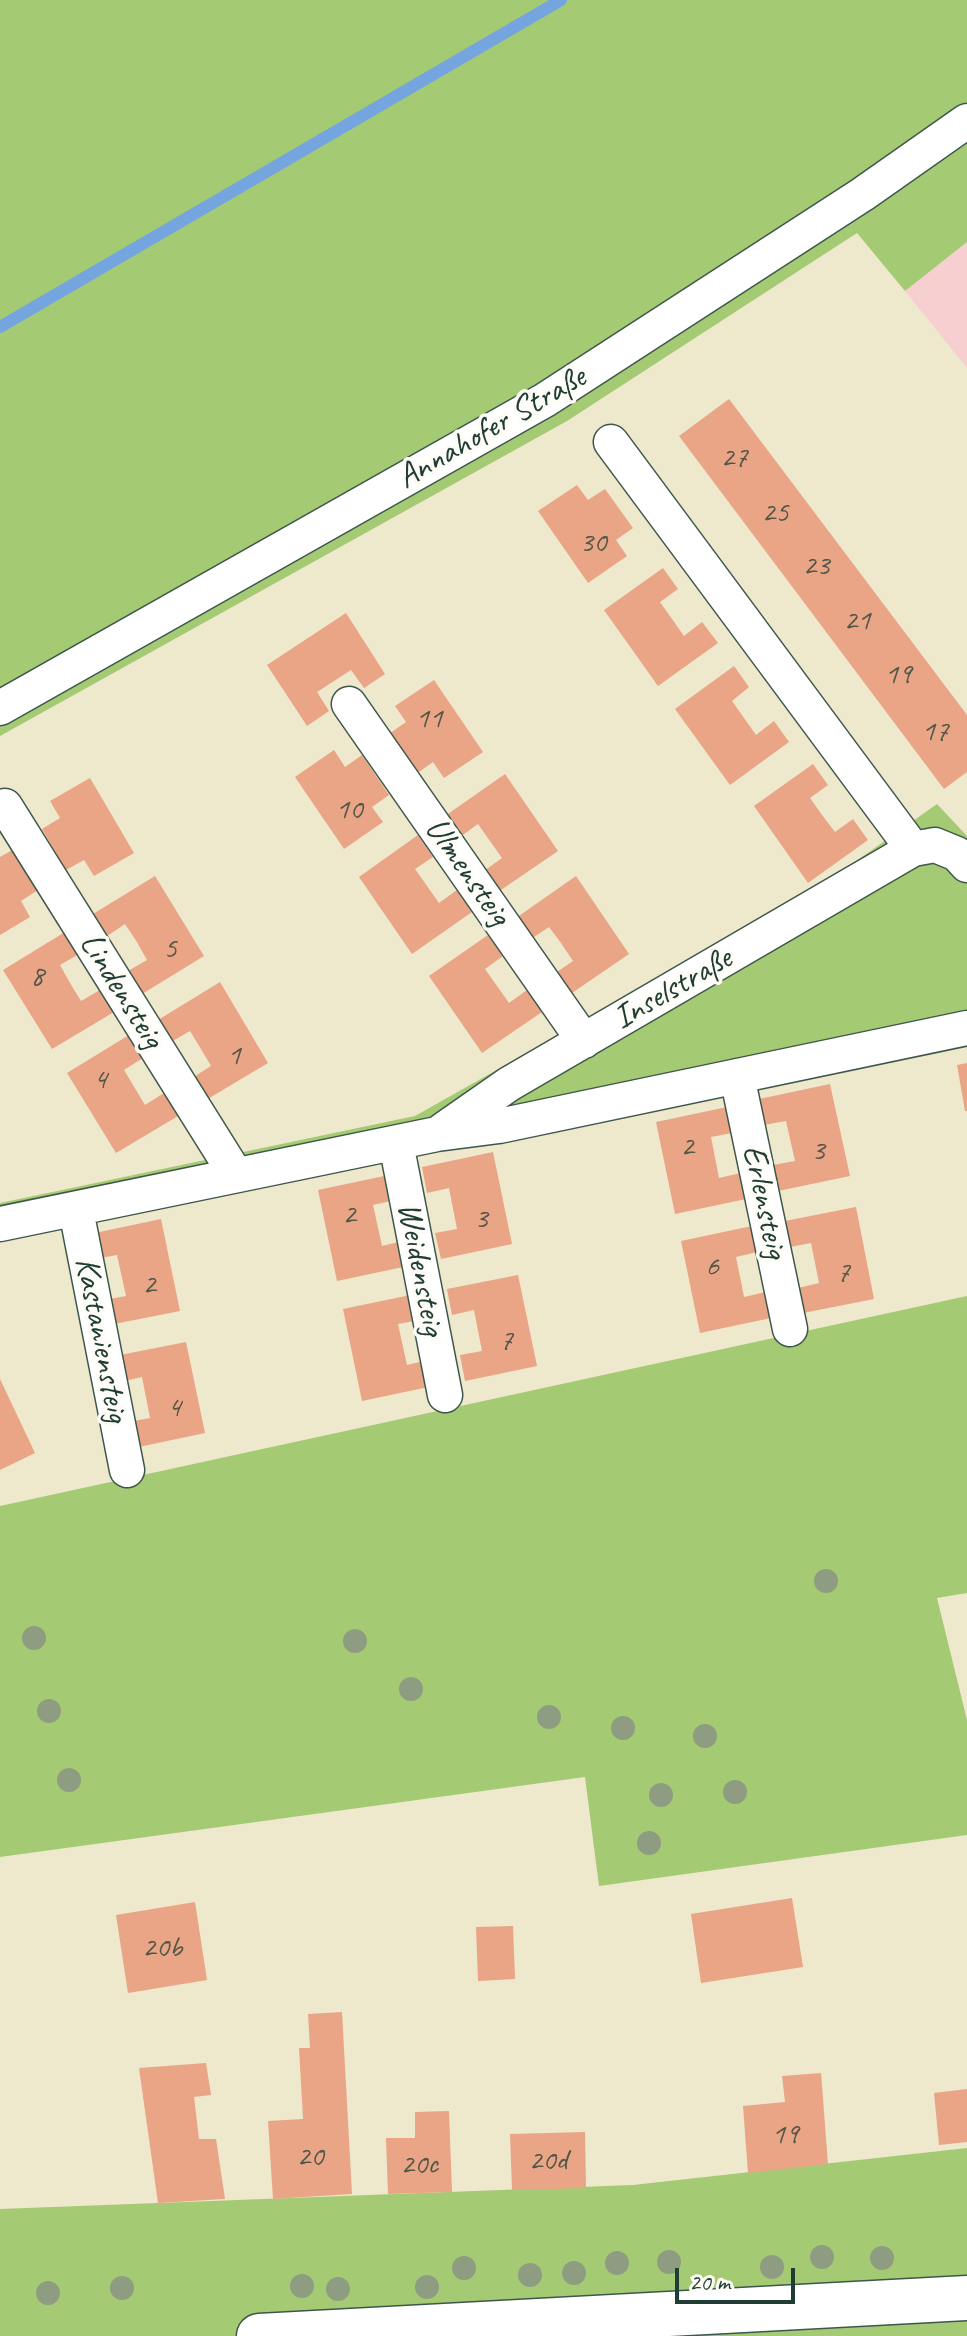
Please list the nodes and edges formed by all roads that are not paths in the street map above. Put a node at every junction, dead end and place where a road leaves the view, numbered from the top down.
1 (967, 121) edge
2 (611, 442) dead end
3 (349, 704) dead end
4 (0, 708) edge
5 (5, 806) dead end
6 (913, 849) junction
7 (967, 865) edge
8 (967, 1028) edge
9 (584, 1041) junction
10 (737, 1076) junction
11 (437, 1134) junction
12 (396, 1143) junction
13 (236, 1175) junction
14 (76, 1210) junction
15 (0, 1224) edge
16 (790, 1329) dead end
17 (445, 1395) dead end
18 (127, 1470) dead end
19 (967, 2298) edge
20 (259, 2336) edge

1 - 4 street, Annahofer Straße
2 - 6 street
3 - 9 street, Ulmensteig
5 - 13 street, Lindensteig
6 - 7 street
6 - 9 street, Inselstraße
8 - 10 street, Inselstraße
9 - 11 street, Inselstraße
10 - 11 street, Inselstraße
10 - 16 street, Erlensteig
11 - 12 street, Inselstraße
12 - 13 street, Inselstraße
12 - 17 street, Weidensteig
13 - 14 street, Inselstraße
14 - 15 street, Inselstraße
14 - 18 street, Kastaniensteig
19 - 20 main road

